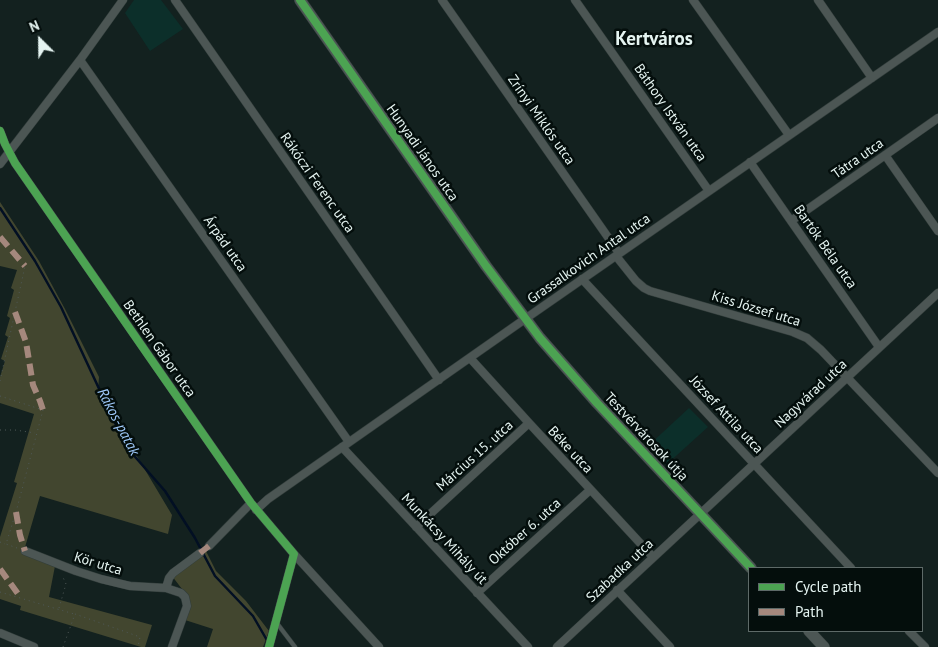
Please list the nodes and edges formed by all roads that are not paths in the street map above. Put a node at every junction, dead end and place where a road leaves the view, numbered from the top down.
1 (123, 0) edge
2 (176, 0) edge
3 (300, 0) edge
4 (442, 0) edge
5 (575, 0) edge
6 (693, 0) edge
7 (818, 0) edge
8 (938, 32) edge
9 (80, 60) junction
10 (872, 78) junction
11 (938, 118) edge
12 (0, 131) edge
13 (789, 135) junction
14 (9, 152) junction
15 (885, 155) junction
16 (750, 162) junction
17 (0, 164) edge
18 (709, 191) junction
19 (792, 220) junction
20 (938, 231) edge
21 (618, 255) junction
22 (582, 279) junction
23 (938, 293) edge
24 (526, 319) junction
25 (879, 347) junction
26 (470, 358) junction
27 (846, 377) junction
28 (439, 380) junction
29 (529, 424) junction
30 (346, 444) junction
31 (754, 464) junction
32 (937, 471) edge
33 (590, 490) junction
34 (254, 506) junction
35 (701, 513) junction
36 (416, 527) junction
37 (209, 546) dead end
38 (25, 551) road end
39 (200, 553) dead end
40 (294, 554) junction
41 (653, 557) junction
42 (750, 567) edge
43 (850, 567) edge
44 (166, 588) junction
45 (617, 590) junction
46 (478, 593) junction
47 (276, 622) junction
48 (810, 632) edge
49 (910, 632) edge
50 (0, 633) edge
51 (34, 647) edge
52 (172, 647) edge
53 (269, 647) edge
54 (296, 647) edge
55 (380, 647) edge
56 (528, 647) edge
57 (557, 647) edge
58 (670, 647) edge
59 (824, 647) edge
60 (925, 647) edge

1 - 9 street
2 - 28 street, Rákóczi Ferenc utca
3 - 24 street, Hunyadi János utca
4 - 21 street, Zrínyi Miklós utca
5 - 18 street, Báthory István utca
6 - 13 street
7 - 10 street
8 - 10 street, Grassalkovich Antal utca
9 - 14 street
9 - 30 street, Árpád utca
10 - 13 street, Grassalkovich Antal utca
11 - 15 street, Tátra utca
12 - 14 street, Bethlen Gábor utca
13 - 16 street, Grassalkovich Antal utca
14 - 17 street
14 - 34 street, Bethlen Gábor utca
15 - 19 street, Tátra utca
15 - 20 street
16 - 18 street, Grassalkovich Antal utca
16 - 19 street, Bartók Béla utca
18 - 21 street, Grassalkovich Antal utca
19 - 25 street, Bartók Béla utca
21 - 22 street, Grassalkovich Antal utca
21 - 27 street, Kiss József utca
22 - 24 street, Grassalkovich Antal utca
22 - 31 street, József Attila utca
23 - 25 street, Nagyvárad utca
24 - 26 street, Grassalkovich Antal utca
24 - 35 street, Testvérvárosok útja
25 - 27 street, Nagyvárad utca
26 - 28 street, Grassalkovich Antal utca
26 - 29 street, Béke utca
27 - 31 street, Nagyvárad utca
27 - 32 street, Kiss József utca
28 - 30 street, Grassalkovich Antal utca
29 - 33 street, Béke utca
29 - 36 street, Március 15. utca
30 - 34 street, Grassalkovich Antal utca
30 - 36 street, Munkácsy Mihály út
31 - 35 street, Nagyvárad utca
31 - 43 street, József Attila utca
33 - 41 street, Béke utca
33 - 46 street, Október 6. utca
34 - 37 street
34 - 40 street, Bethlen Gábor utca
35 - 41 street, Szabadka utca
35 - 42 street, Testvérvárosok útja
36 - 46 street, Munkácsy Mihály út
38 - 44 street, Kör utca
39 - 44 street
40 - 47 street
40 - 55 street, Bethlen Gábor utca
41 - 45 street, Szabadka utca
44 - 52 street, Kör utca
45 - 57 street, Szabadka utca
45 - 58 street
46 - 56 street, Munkácsy Mihály út
47 - 53 street
47 - 54 lane
48 - 59 street
49 - 60 street
50 - 51 street

